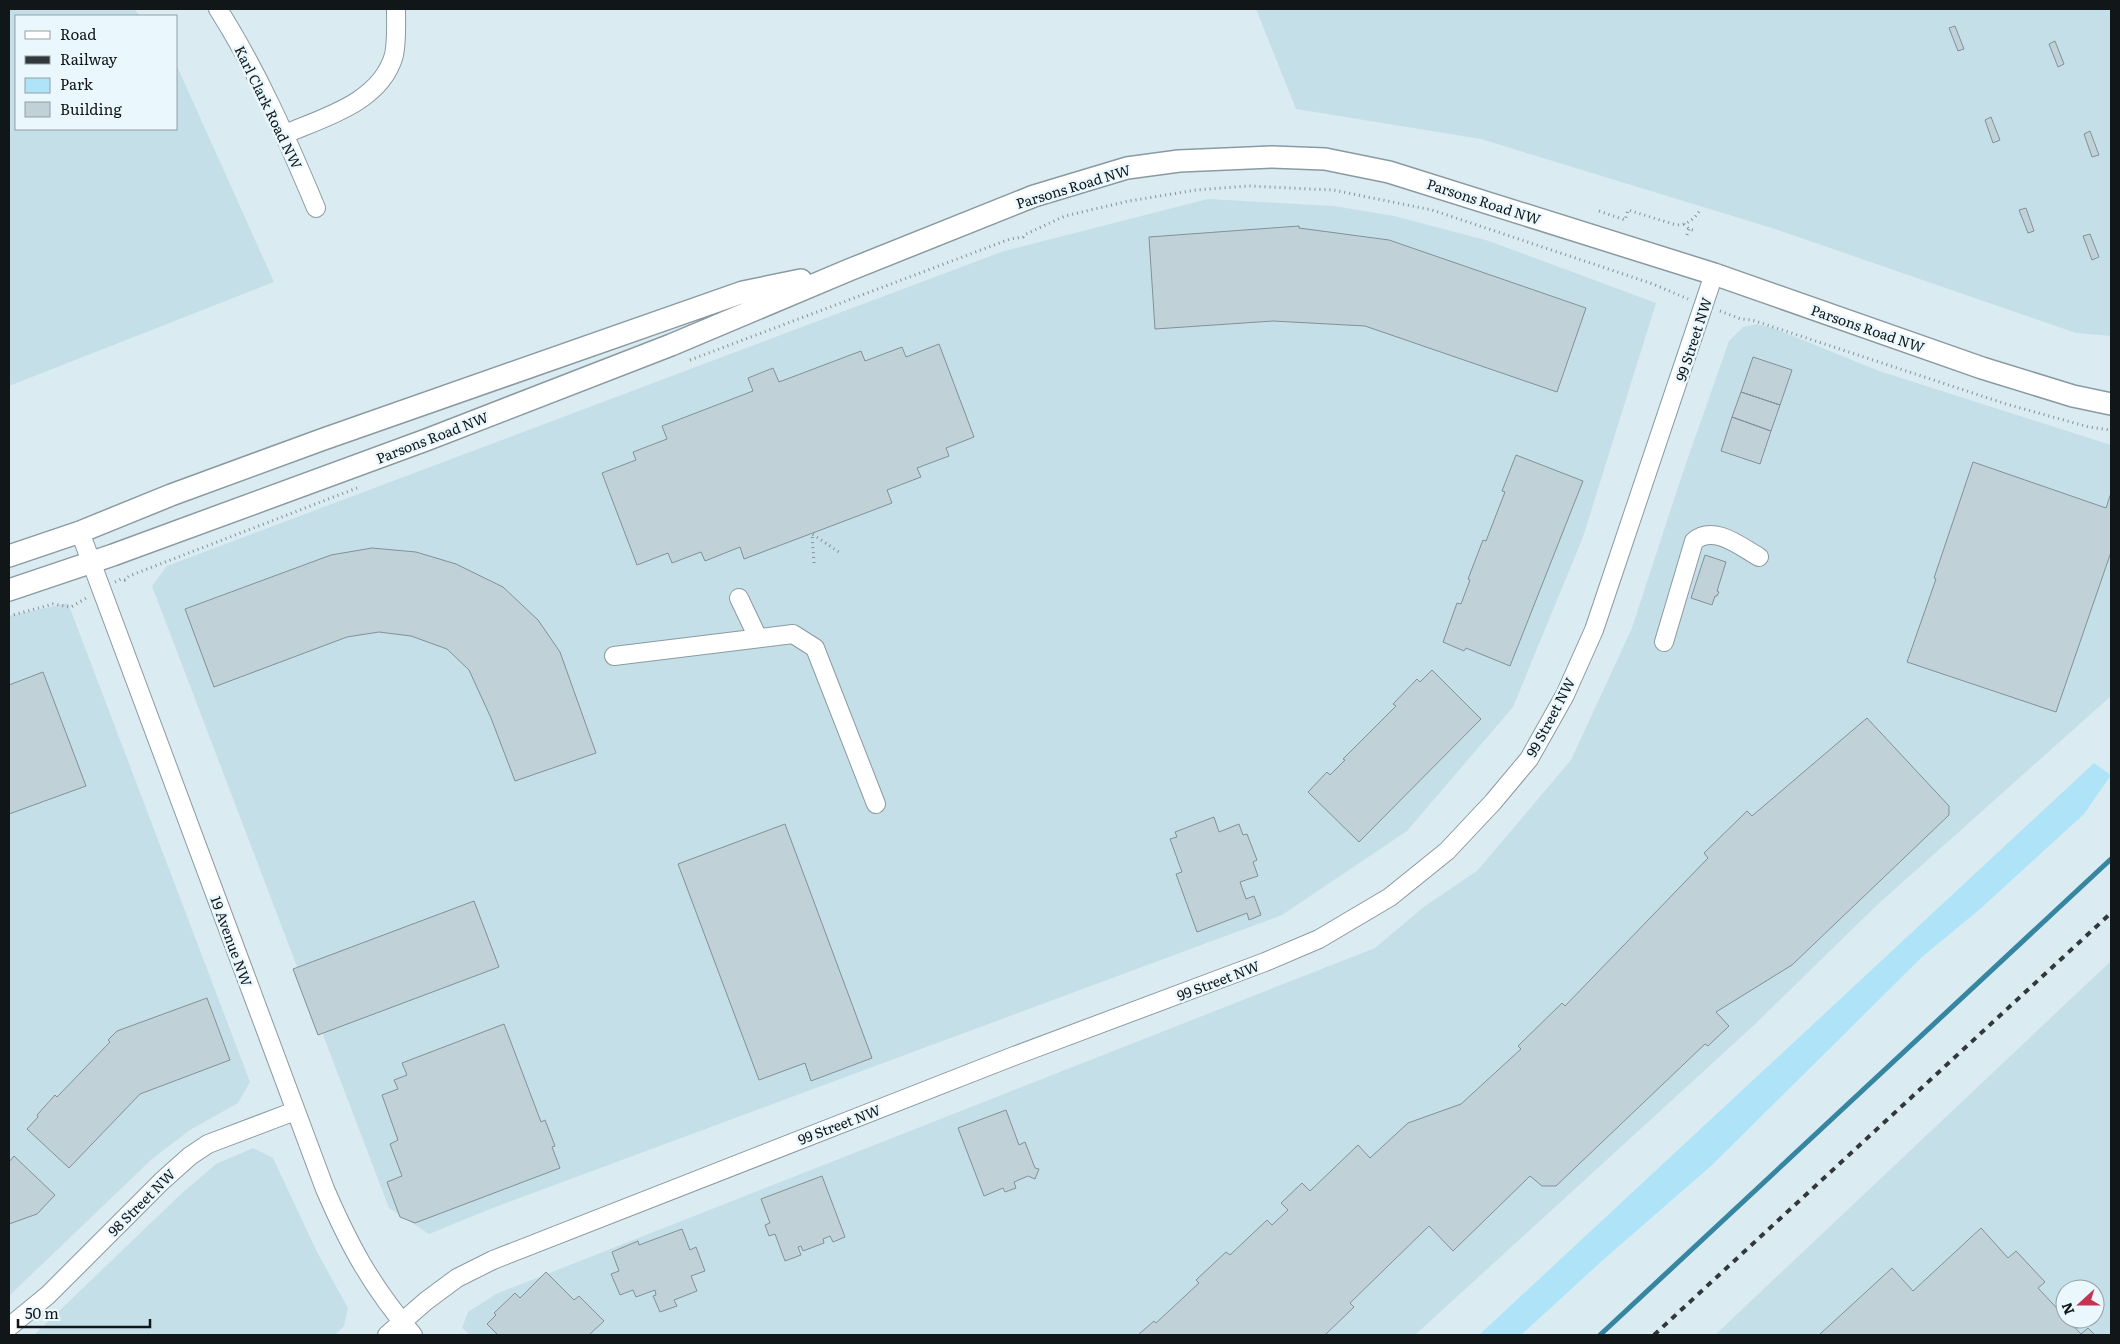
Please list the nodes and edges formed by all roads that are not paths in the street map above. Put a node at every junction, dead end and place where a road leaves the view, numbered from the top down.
1 (218, 9) edge
2 (396, 9) edge
3 (285, 134) junction
4 (316, 208) dead end
5 (849, 270) junction
6 (1714, 274) junction
7 (2111, 404) edge
8 (80, 532) junction
9 (9, 556) edge
10 (1759, 557) dead end
11 (92, 563) junction
12 (9, 590) edge
13 (739, 598) dead end
14 (758, 638) junction
15 (1664, 642) dead end
16 (614, 656) dead end
17 (876, 804) dead end
18 (295, 1111) junction
19 (402, 1322) junction
20 (9, 1327) edge
21 (387, 1335) edge
22 (414, 1335) edge

1 - 3 street, Karl Clark Road NW
2 - 3 street
3 - 4 street, Karl Clark Road NW
5 - 6 main road, Parsons Road NW
5 - 8 main road, Parsons Road NW
5 - 11 main road, Parsons Road NW
6 - 7 main road, Parsons Road NW
6 - 19 street, 99 Street NW
8 - 9 main road, Parsons Road NW
8 - 11 street, 19 Avenue NW
10 - 15 street
11 - 12 main road, Parsons Road NW
11 - 18 street, 19 Avenue NW
13 - 14 street
14 - 16 street
14 - 17 street
18 - 19 street, 19 Avenue NW
18 - 20 street, 98 Street NW
19 - 21 street, 99 Street NW
19 - 22 street, 19 Avenue NW

